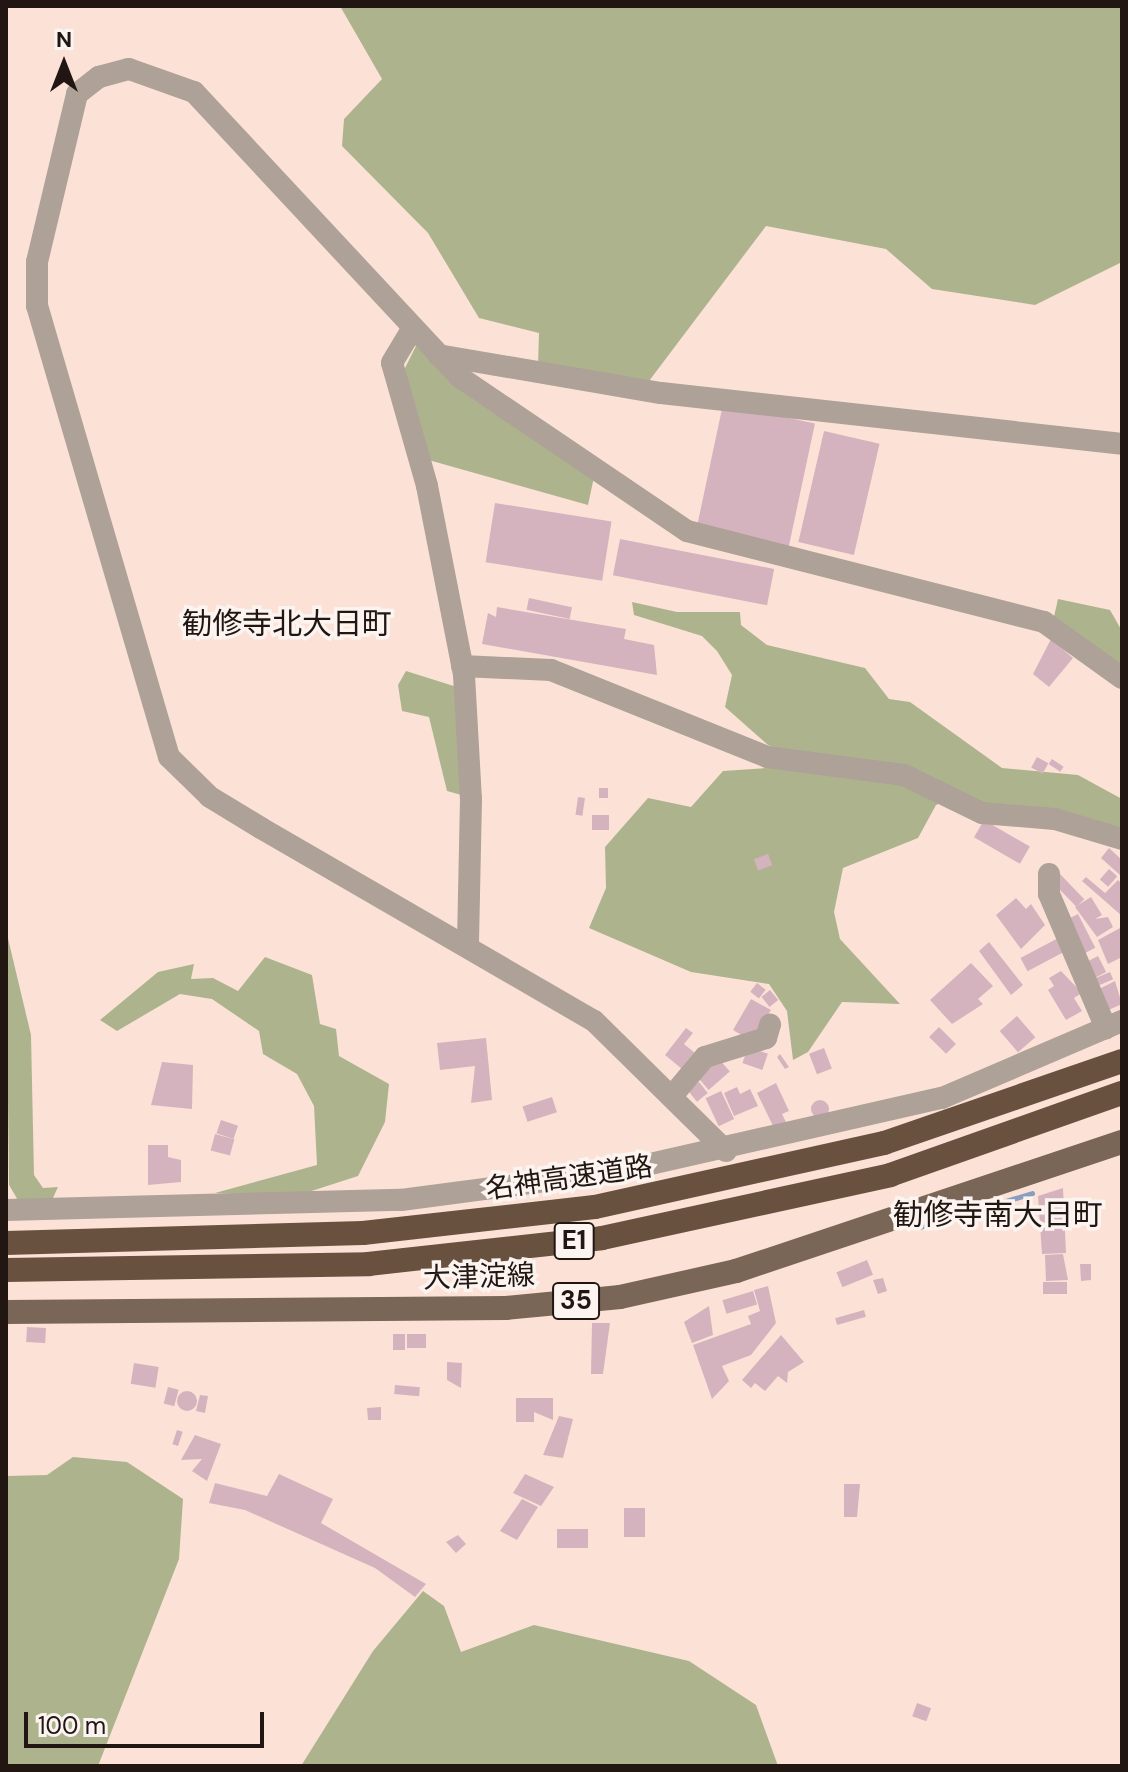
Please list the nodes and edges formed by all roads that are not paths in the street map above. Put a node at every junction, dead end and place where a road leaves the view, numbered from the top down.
1 (411, 331) junction
2 (438, 355) junction
3 (1122, 444) edge
4 (462, 666) junction
5 (1122, 678) edge
6 (1122, 839) edge
7 (1049, 874) dead end
8 (468, 946) junction
9 (770, 1025) dead end
10 (1114, 1025) edge
11 (1122, 1061) edge
12 (1122, 1093) edge
13 (672, 1096) junction
14 (1122, 1142) edge
15 (726, 1151) junction
16 (6, 1210) edge
17 (6, 1243) edge
18 (6, 1270) edge
19 (6, 1312) edge

1 - 2 street
1 - 4 street
1 - 8 street
2 - 3 street
2 - 5 street
4 - 6 street
4 - 8 street
7 - 10 street
8 - 13 street
9 - 13 street
10 - 15 street
11 - 17 highway, 名神高速道路 / E1
12 - 18 highway, E1
13 - 15 street
14 - 19 main road, 大津淀線 / 35
15 - 16 street

